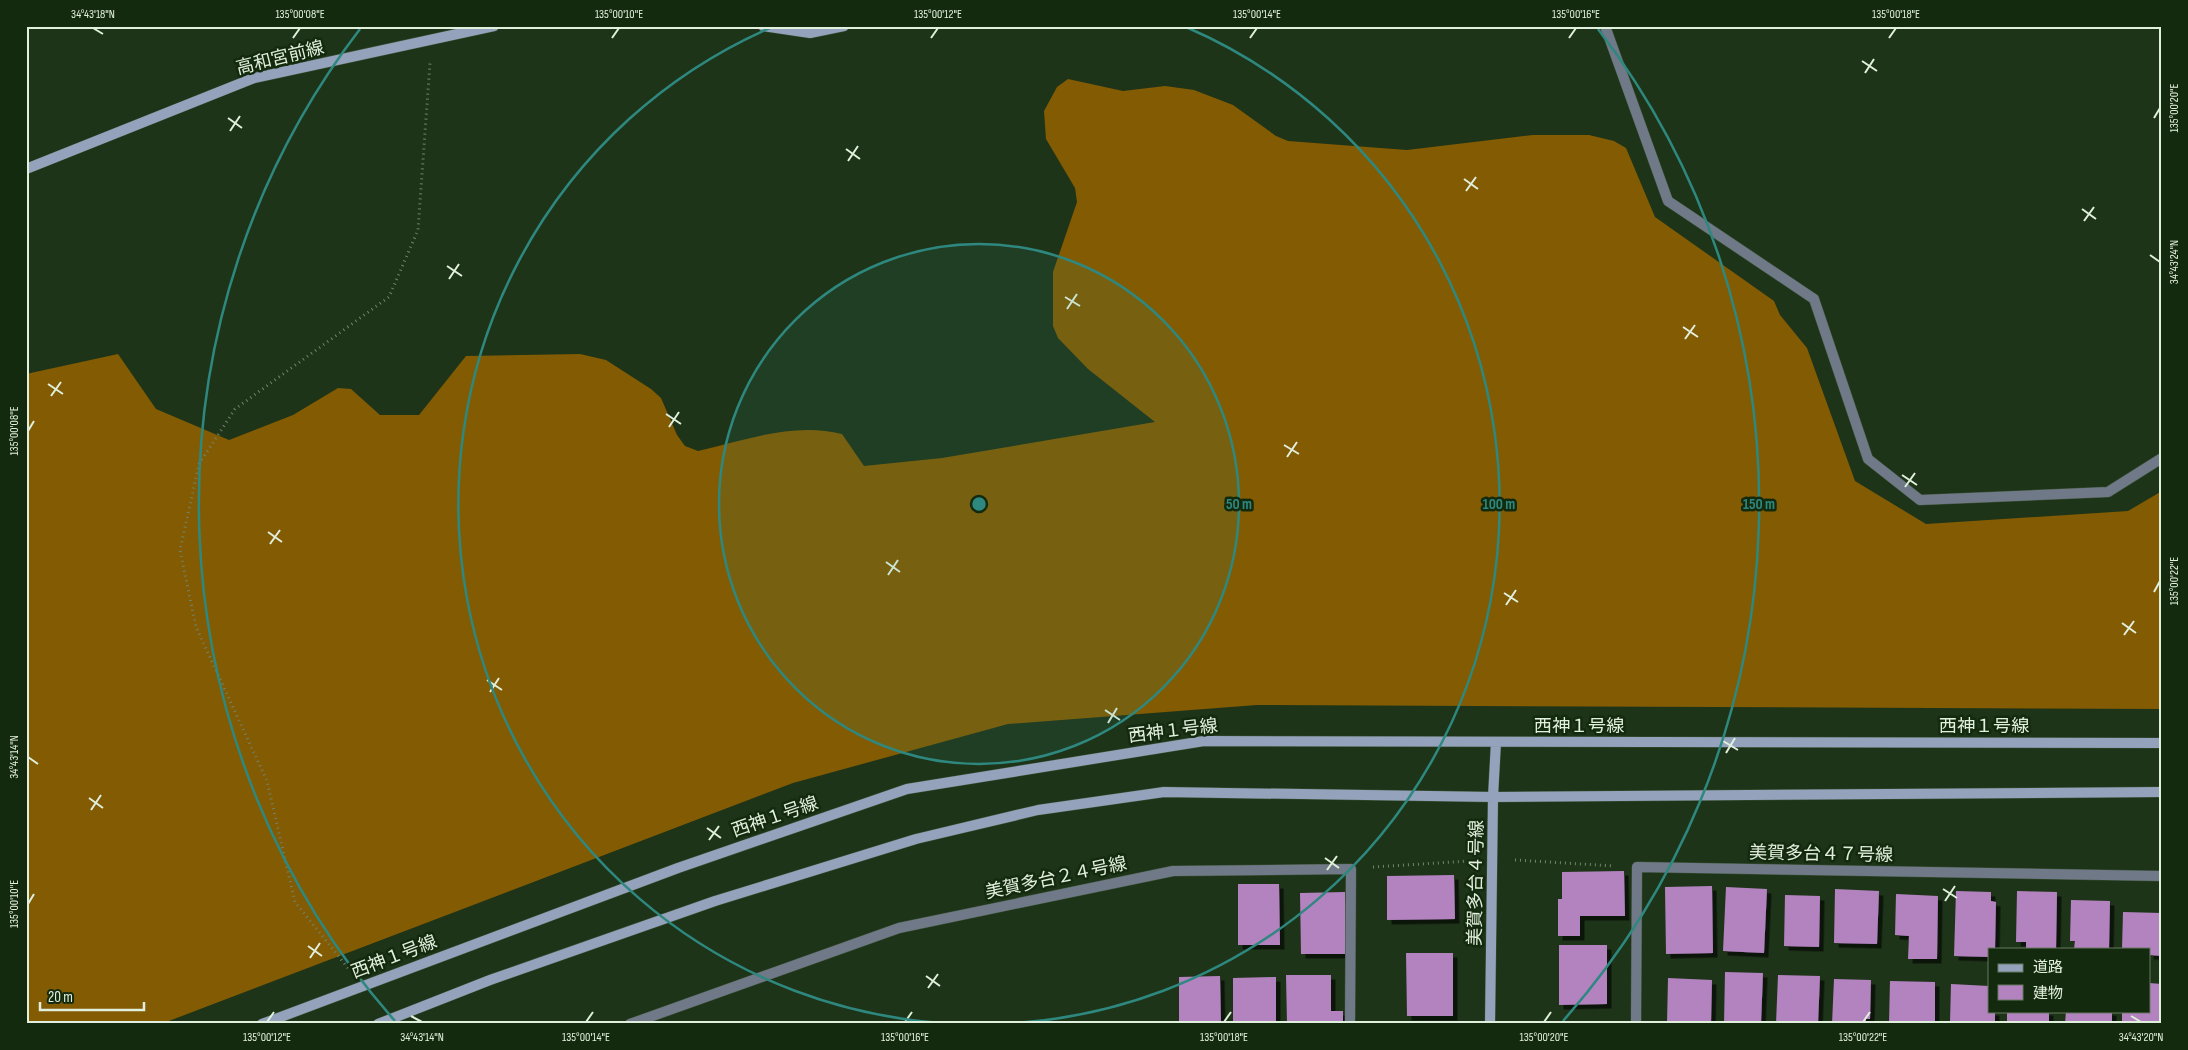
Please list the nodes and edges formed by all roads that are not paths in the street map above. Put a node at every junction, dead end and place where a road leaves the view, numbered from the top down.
1 (494, 26) edge
2 (763, 26) edge
3 (844, 26) edge
4 (1605, 26) edge
5 (26, 169) edge
6 (2162, 458) edge
7 (1496, 742) junction
8 (2162, 743) edge
9 (2162, 792) edge
10 (1493, 797) junction
11 (2162, 876) edge
12 (262, 1024) edge
13 (378, 1024) edge
14 (630, 1024) edge
15 (1350, 1024) edge
16 (1490, 1024) edge
17 (1636, 1024) edge

1 - 5 street, 高和宮前線
2 - 3 street
4 - 6 street
7 - 8 street, 西神１号線
7 - 10 street, 美賀多台４号線
7 - 12 street, 西神１号線
9 - 10 street
10 - 13 street
10 - 16 street, 美賀多台４号線
11 - 17 street, 美賀多台４７号線
14 - 15 street, 美賀多台２４号線

